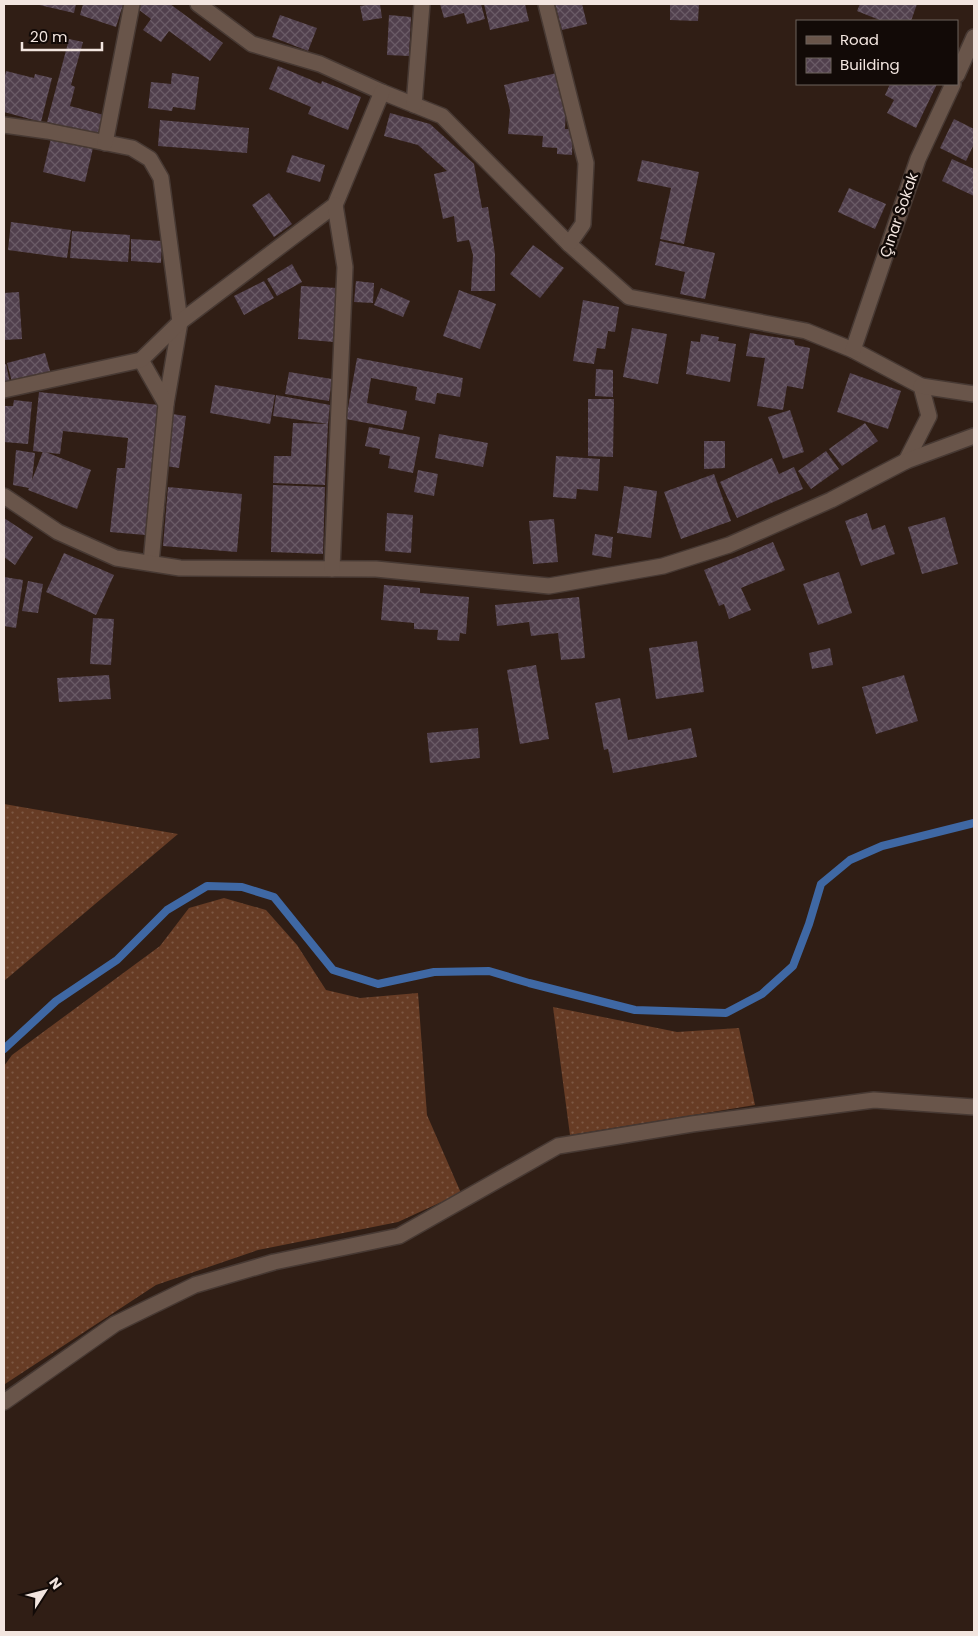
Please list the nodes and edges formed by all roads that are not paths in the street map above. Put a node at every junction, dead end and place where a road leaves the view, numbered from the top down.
1 (132, 4) edge
2 (198, 4) edge
3 (422, 4) edge
4 (546, 4) edge
5 (974, 37) edge
6 (958, 73) edge
7 (952, 85) edge
8 (382, 92) junction
9 (414, 104) junction
10 (4, 125) edge
11 (105, 143) junction
12 (335, 205) junction
13 (568, 244) junction
14 (180, 322) junction
15 (853, 350) junction
16 (141, 360) junction
17 (921, 386) junction
18 (4, 390) edge
19 (974, 394) edge
20 (166, 404) junction
21 (974, 436) edge
22 (906, 461) junction
23 (4, 496) edge
24 (151, 563) junction
25 (332, 569) junction
26 (974, 1107) edge
27 (4, 1402) edge

1 - 11 street
2 - 8 street
3 - 9 street
4 - 13 street
5 - 6 street
7 - 15 street, Çınar Sokak
8 - 9 street
8 - 12 street
9 - 13 street
10 - 11 street
11 - 14 street
12 - 14 street
12 - 25 street
13 - 15 street
14 - 16 street
14 - 20 street
15 - 17 street
16 - 18 street
16 - 20 street
17 - 19 street
17 - 22 street
20 - 24 street
21 - 22 street
22 - 25 street
23 - 24 street
24 - 25 street
26 - 27 street

